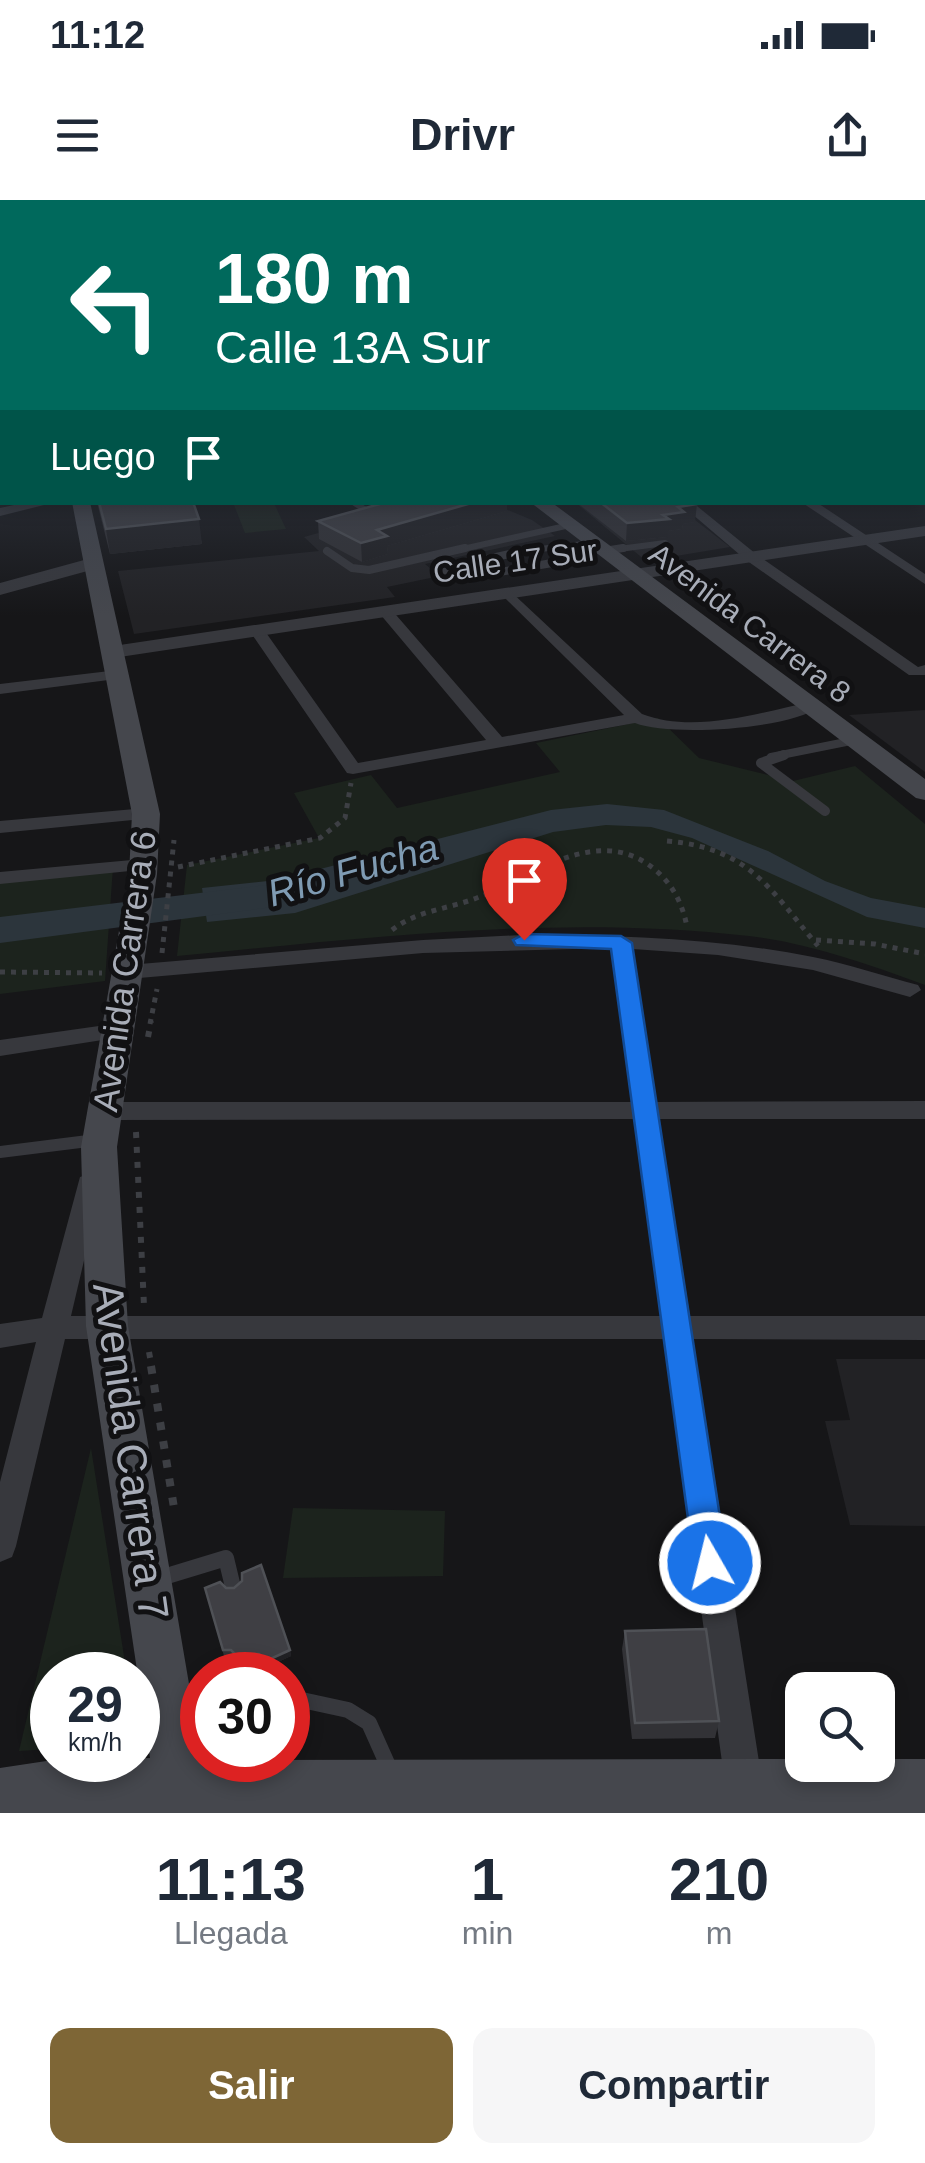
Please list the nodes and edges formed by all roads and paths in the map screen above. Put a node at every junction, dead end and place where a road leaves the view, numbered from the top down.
1 (35, 505) edge
2 (83, 505) edge
3 (358, 505) edge
4 (395, 505) edge
5 (544, 505) edge
6 (688, 505) edge
7 (812, 505) edge
8 (0, 512) edge
9 (570, 525) junction
10 (925, 531) edge
11 (864, 540) junction
12 (665, 543) edge
13 (598, 547) junction
14 (560, 548) junction
15 (326, 551) edge
16 (751, 557) junction
17 (95, 564) junction
18 (634, 574) junction
19 (925, 580) edge
20 (0, 589) edge
21 (508, 593) junction
22 (385, 611) junction
23 (257, 630) junction
24 (116, 663) junction
25 (920, 671) edge
26 (0, 689) edge
27 (811, 706) junction
28 (636, 718) junction
29 (856, 740) junction
30 (498, 743) junction
31 (353, 770) junction
32 (925, 792) edge
33 (825, 811) dead end
34 (146, 814) junction
35 (0, 827) edge
36 (667, 841) dead end
37 (144, 865) junction
38 (178, 867) dead end
39 (0, 878) edge
40 (170, 897) dead end
41 (146, 921) junction
42 (816, 940) junction
43 (621, 943) junction
44 (690, 945) junction
45 (386, 948) junction
46 (925, 954) edge
47 (823, 964) junction
48 (0, 972) edge
49 (121, 972) junction
50 (910, 990) dead end
51 (120, 1031) junction
52 (0, 1048) edge
53 (644, 1109) junction
54 (925, 1110) edge
55 (102, 1132) junction
56 (0, 1152) edge
57 (106, 1326) junction
58 (53, 1328) junction
59 (676, 1328) junction
60 (925, 1328) edge
61 (0, 1336) edge
62 (0, 1546) edge
63 (148, 1582) junction
64 (232, 1584) edge
65 (180, 1688) edge
66 (310, 1702) edge
67 (925, 1786) edge
68 (398, 1788) junction
69 (0, 1795) edge
70 (183, 1800) edge
71 (745, 1800) edge

1 - 8 street
2 - 17 main road, Avenida Carrera 6
3 - 4 lane
5 - 9 main road, Avenida Carrera 8
6 - 16 street
7 - 11 street
9 - 13 main road, Avenida Carrera 8
9 - 15 lane
10 - 11 street, Calle 17 Sur
11 - 16 street, Calle 17 Sur
11 - 19 street
12 - 13 lane
13 - 14 lane
13 - 18 main road, Avenida Carrera 8
14 - 14 lane
16 - 18 street, Calle 17 Sur
16 - 25 street
17 - 20 street
17 - 24 main road, Avenida Carrera 6
18 - 21 street, Calle 17 Sur
18 - 27 main road, Avenida Carrera 8
21 - 22 street, Calle 17 Sur
21 - 28 street
22 - 23 street, Calle 17 Sur
22 - 30 street
23 - 24 street, Calle 17 Sur
23 - 31 street
24 - 26 street, Calle 17 Sur
24 - 34 main road, Avenida Carrera 6
27 - 28 street
27 - 29 main road, Avenida Carrera 8
28 - 30 street
29 - 32 main road, Avenida Carrera 8
29 - 33 lane
30 - 31 street
31 - 38 path
34 - 35 street
34 - 37 main road, Avenida Carrera 6
36 - 42 path
37 - 39 street
37 - 41 main road, Avenida Carrera 6
40 - 41 path
41 - 49 main road, Avenida Carrera 6
42 - 46 path
42 - 47 path
43 - 44 street
43 - 45 street
43 - 53 street
44 - 45 path
44 - 47 street
45 - 49 street
47 - 50 street
48 - 49 path
49 - 51 main road, Avenida Carrera 6
51 - 52 street
51 - 55 main road, Avenida Carrera 6
53 - 54 street
53 - 55 street
53 - 59 street
55 - 56 lane
55 - 57 main road, Avenida Carrera 7
55 - 58 street
57 - 58 street
57 - 59 street
57 - 63 main road, Avenida Carrera 7
58 - 61 street
58 - 62 street
59 - 60 street
59 - 71 street
63 - 64 lane
63 - 65 main road, Avenida Carrera 7
66 - 68 lane
67 - 71 main road
68 - 70 main road
68 - 71 main road
69 - 70 main road

